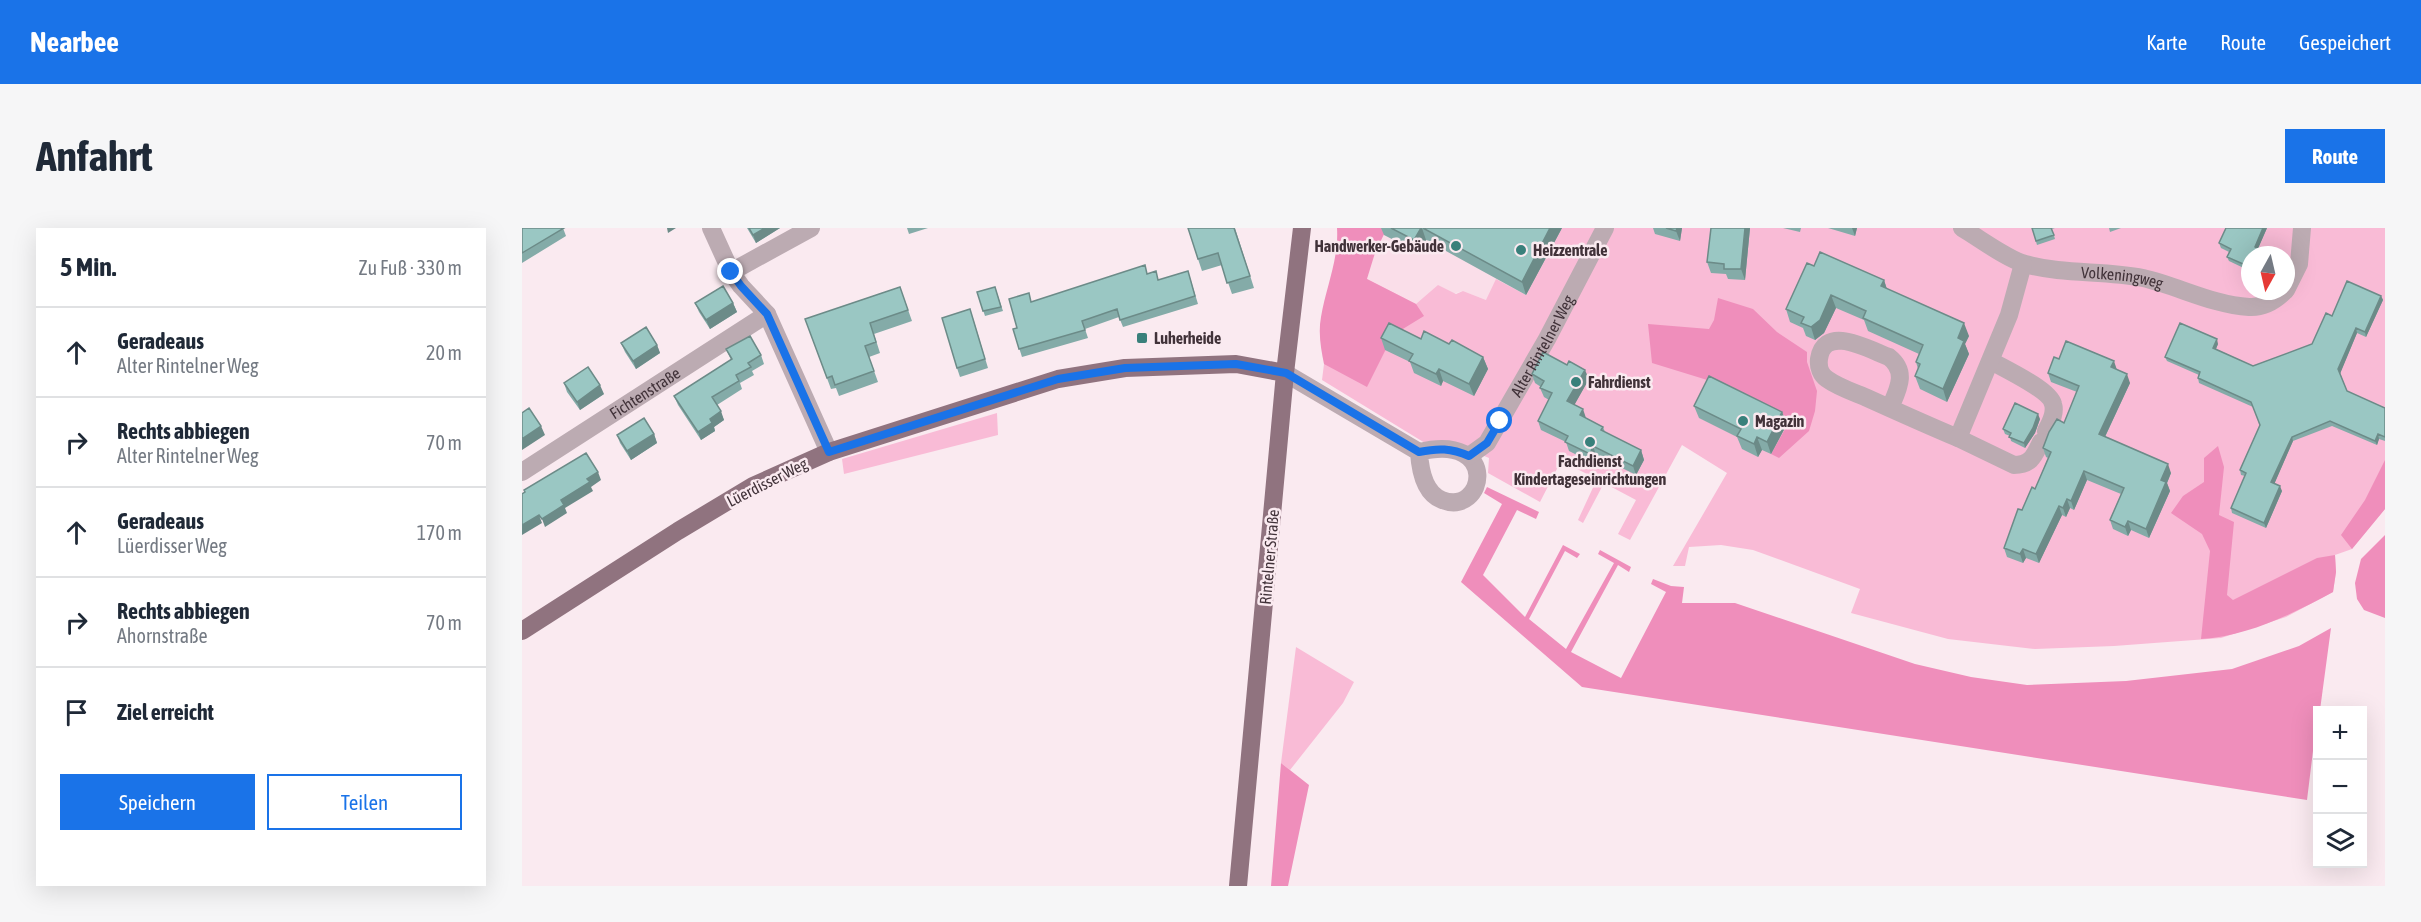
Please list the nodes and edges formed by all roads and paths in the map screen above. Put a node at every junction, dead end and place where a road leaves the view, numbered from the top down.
1 (711, 228) edge
2 (811, 228) edge
3 (1302, 228) edge
4 (1605, 228) edge
5 (1962, 228) edge
6 (2302, 228) edge
7 (2023, 264) junction
8 (731, 272) junction
9 (2295, 272) edge
10 (2275, 300) edge
11 (767, 314) junction
12 (1991, 361) junction
13 (1286, 373) junction
14 (1890, 408) junction
15 (1958, 438) junction
16 (829, 452) junction
17 (1419, 452) junction
18 (1469, 456) junction
19 (522, 472) edge
20 (522, 632) edge
21 (1238, 886) edge

1 - 8 street
2 - 8 street
3 - 13 main road, Rintelner Straße
4 - 18 street, Alter Rintelner Weg
5 - 7 street, Volkeningweg
6 - 9 street, Volkeningweg
7 - 10 street, Volkeningweg
7 - 12 street
8 - 11 street
11 - 16 street
11 - 19 street, Fichtenstraße
12 - 15 street
12 - 15 street
13 - 16 main road, Lüerdisser Weg
13 - 17 street
13 - 21 main road, Rintelner Straße
14 - 14 street
14 - 15 street
16 - 20 main road, Lüerdisser Weg
17 - 18 street
17 - 18 street

